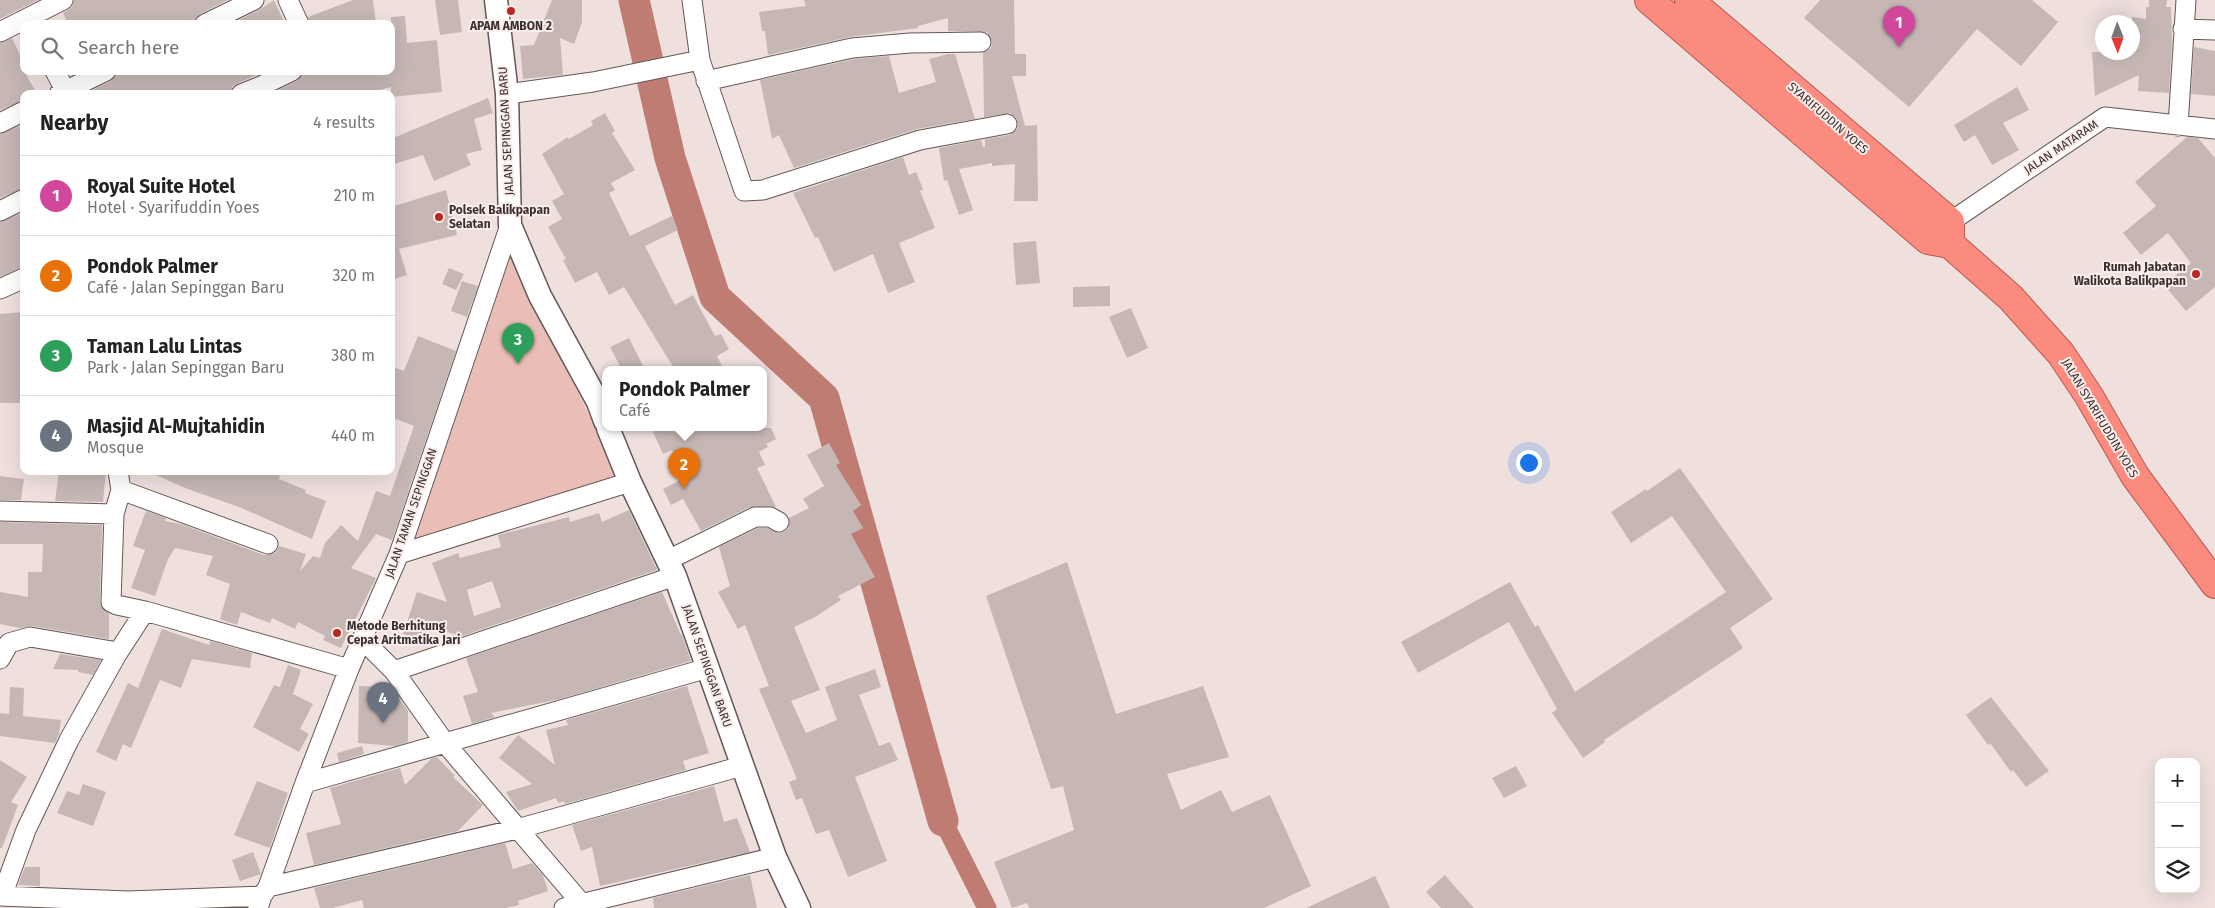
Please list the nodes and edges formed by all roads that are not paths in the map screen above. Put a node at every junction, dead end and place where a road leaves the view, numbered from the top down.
1 (63, 0) edge
2 (254, 0) edge
3 (288, 0) edge
4 (496, 0) edge
5 (692, 0) edge
6 (1649, 0) edge
7 (1689, 0) edge
8 (2186, 0) edge
9 (30, 20) edge
10 (213, 20) edge
11 (297, 20) edge
12 (20, 25) edge
13 (2183, 29) junction
14 (2215, 30) edge
15 (0, 32) edge
16 (981, 42) dead end
17 (693, 61) junction
18 (57, 75) edge
19 (98, 75) edge
20 (286, 75) edge
21 (706, 82) junction
22 (63, 90) edge
23 (70, 90) edge
24 (263, 90) edge
25 (507, 94) junction
26 (20, 113) edge
27 (0, 123) edge
28 (1007, 124) dead end
29 (2178, 126) junction
30 (2215, 129) edge
31 (20, 201) edge
32 (0, 211) edge
33 (510, 225) junction
34 (1950, 233) junction
35 (20, 280) edge
36 (0, 289) edge
37 (602, 413) edge
38 (609, 431) edge
39 (119, 475) edge
40 (630, 482) junction
41 (121, 490) junction
42 (0, 511) edge
43 (114, 514) junction
44 (779, 522) dead end
45 (268, 544) dead end
46 (399, 554) junction
47 (671, 568) junction
48 (2215, 584) edge
49 (145, 610) junction
50 (362, 639) junction
51 (117, 654) junction
52 (0, 659) edge
53 (708, 668) junction
54 (349, 669) junction
55 (394, 671) junction
56 (445, 743) junction
57 (742, 766) junction
58 (305, 784) junction
59 (517, 829) junction
60 (775, 857) junction
61 (1, 896) edge
62 (263, 897) edge
63 (127, 905) edge
64 (576, 907) edge
65 (799, 908) edge

1 - 9 street
2 - 10 street
3 - 11 street
4 - 25 street, JALAN SEPINGGAN BARU
5 - 17 street
6 - 34 highway
7 - 34 highway, SYARIFUDDIN YOES
8 - 13 street
12 - 15 street
13 - 14 street
13 - 29 street
16 - 21 street
17 - 21 street
17 - 25 street
18 - 22 street
19 - 23 street
20 - 24 street
21 - 28 street
25 - 33 street, JALAN SEPINGGAN BARU
26 - 27 street
29 - 30 street, JALAN MATARAM
29 - 34 street, JALAN MATARAM
31 - 32 street
33 - 37 street, JALAN SEPINGGAN BARU
33 - 46 street, JALAN TAMAN SEPINGGAN
34 - 48 highway, JALAN SYARIFUDDIN YOES
35 - 36 street
38 - 40 street, JALAN SEPINGGAN BARU
39 - 41 street
40 - 46 street
40 - 47 street, JALAN SEPINGGAN BARU
41 - 43 street
41 - 45 street
42 - 43 street
43 - 49 street
44 - 47 street
46 - 50 street, JALAN TAMAN SEPINGGAN
47 - 53 street, JALAN SEPINGGAN BARU
47 - 55 street
49 - 51 street
49 - 54 street
50 - 54 street, JALAN TAMAN SEPINGGAN
50 - 55 street
51 - 52 street
51 - 61 street
53 - 56 street
53 - 57 street, JALAN SEPINGGAN BARU
54 - 58 street, JALAN TAMAN SEPINGGAN
55 - 56 street
56 - 58 street
56 - 59 street
57 - 59 street
57 - 60 street, JALAN SEPINGGAN BARU
58 - 62 street, JALAN TAMAN SEPINGGAN
59 - 62 street
59 - 64 street
60 - 64 street
60 - 65 street, JALAN SEPINGGAN BARU
61 - 63 street
62 - 63 street

